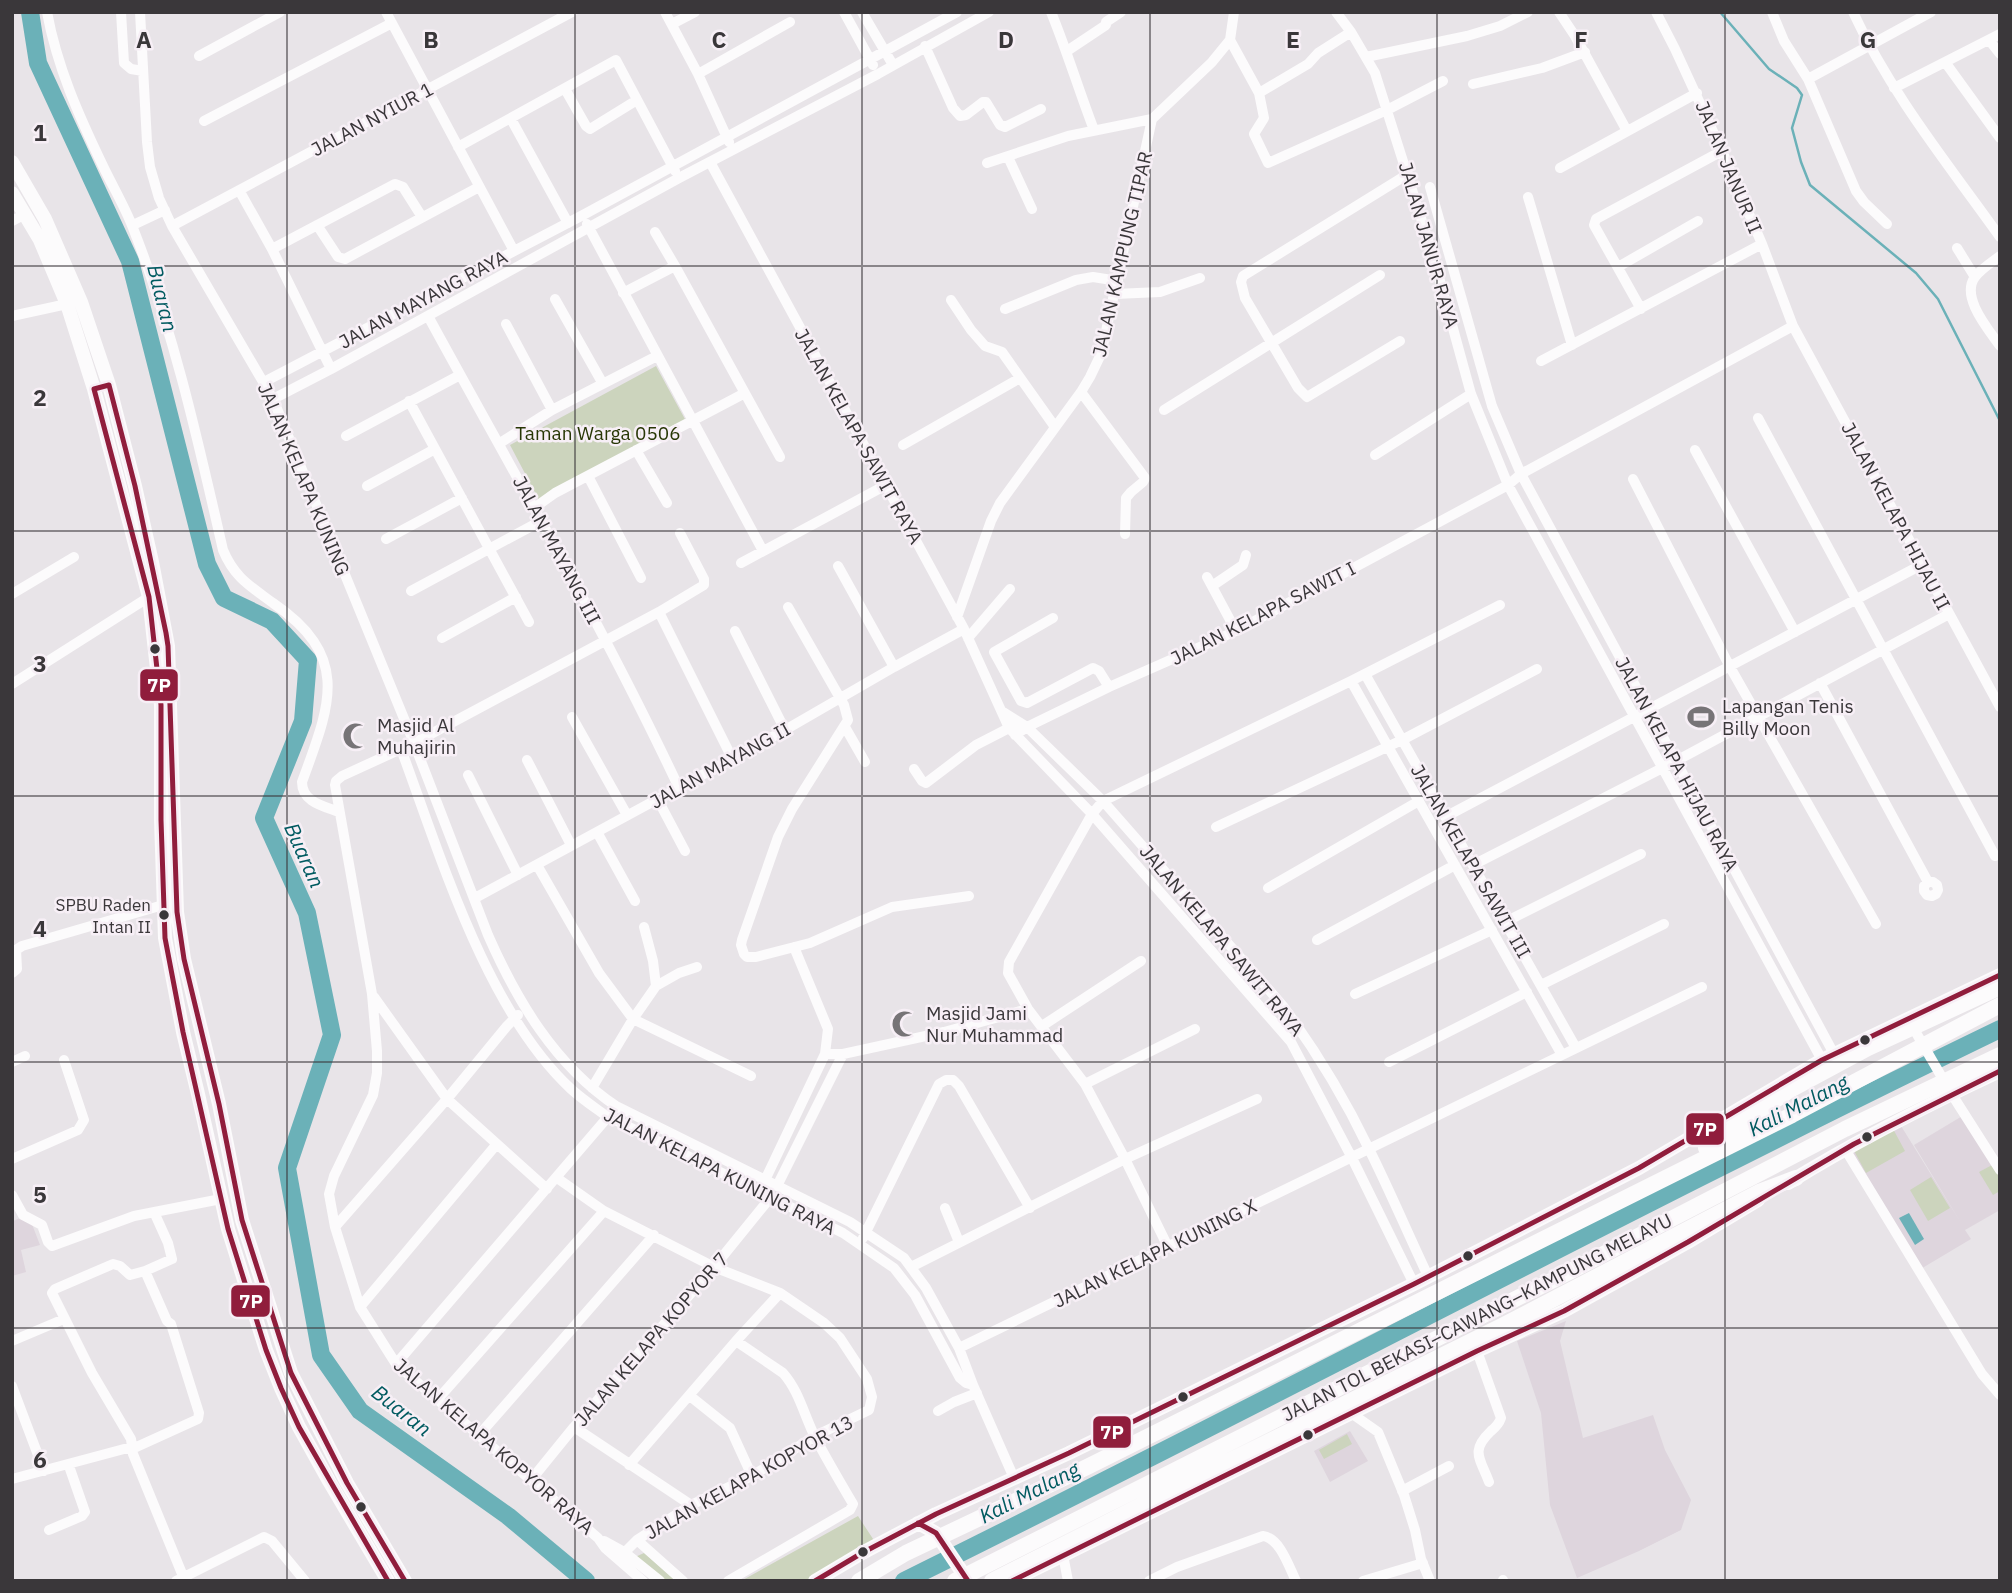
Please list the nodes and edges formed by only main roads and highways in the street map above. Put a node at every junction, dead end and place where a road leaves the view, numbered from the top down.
1 (12, 162) edge
2 (12, 193) edge
3 (18, 218) edge
4 (109, 385) junction
5 (94, 389) junction
6 (2000, 975) edge
7 (2000, 987) edge
8 (2000, 1005) edge
9 (2000, 1055) edge
10 (2000, 1070) edge
11 (1673, 1173) junction
12 (1796, 1178) junction
13 (936, 1514) junction
14 (918, 1523) junction
15 (937, 1534) junction
16 (388, 1581) edge
17 (405, 1581) edge
18 (815, 1581) edge
19 (859, 1581) edge
20 (955, 1581) edge
21 (968, 1581) edge
22 (992, 1581) edge
23 (1011, 1581) edge

1 - 4 main road
2 - 3 main road
3 - 5 main road
4 - 5 main road
4 - 17 main road
5 - 16 main road
6 - 13 main road
7 - 11 highway
8 - 11 highway, JALAN TOL BEKASI–CAWANG–KAMPUNG MELAYU
9 - 20 highway, JALAN TOL BEKASI–CAWANG–KAMPUNG MELAYU
10 - 12 main road
11 - 19 highway, JALAN TOL BEKASI–CAWANG–KAMPUNG MELAYU
12 - 22 highway
12 - 23 main road
13 - 14 main road
13 - 15 main road
14 - 15 main road
14 - 18 main road
15 - 21 main road

